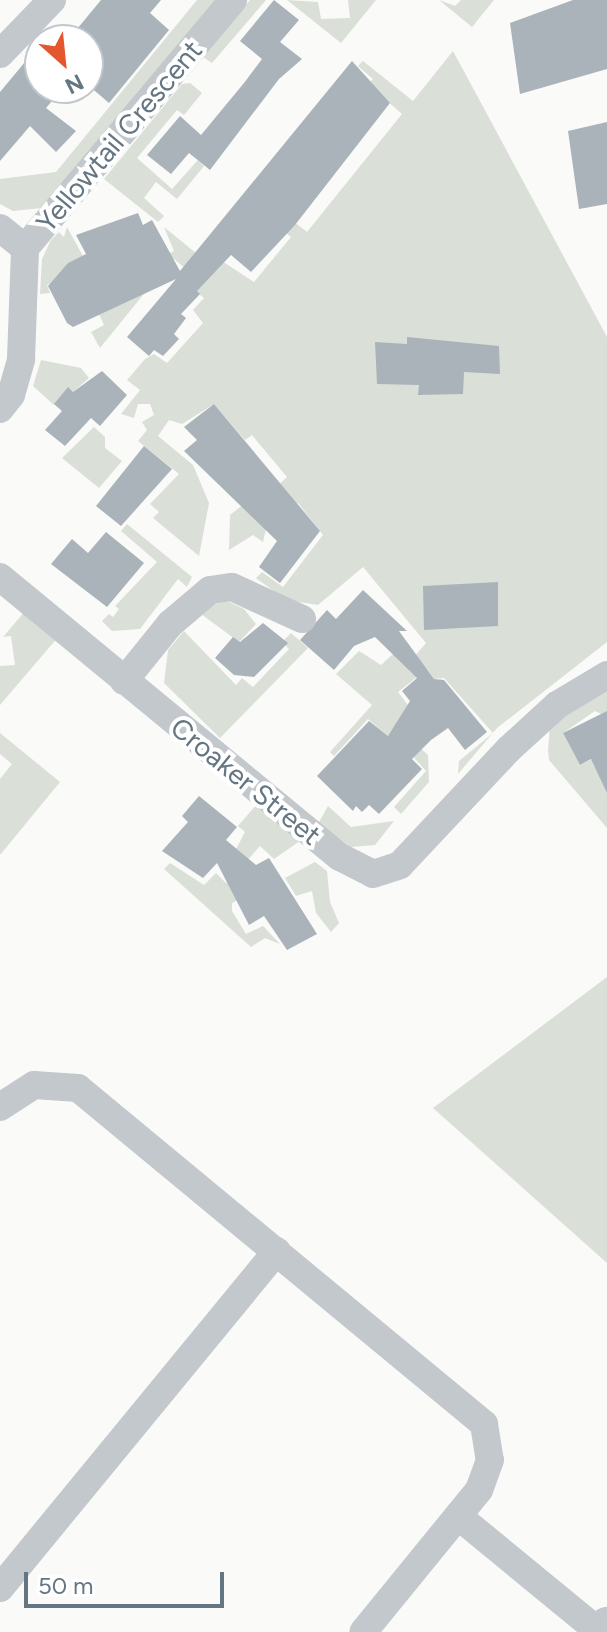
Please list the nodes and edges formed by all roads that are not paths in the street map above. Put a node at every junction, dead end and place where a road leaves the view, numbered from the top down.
1 (52, 0) edge
2 (233, 0) edge
3 (0, 54) edge
4 (0, 228) edge
5 (25, 248) junction
6 (0, 409) edge
7 (0, 577) edge
8 (302, 619) dead end
9 (607, 675) edge
10 (124, 681) junction
11 (0, 1107) edge
12 (277, 1251) junction
13 (458, 1516) junction
14 (0, 1588) edge
15 (607, 1625) edge
16 (363, 1632) edge
17 (600, 1632) edge

1 - 3 street
2 - 5 street, Yellowtail Crescent
4 - 5 street, Yellowtail Crescent
5 - 6 street
7 - 10 street, Croaker Street
8 - 10 street
9 - 10 street, Croaker Street
11 - 12 street
12 - 13 street
12 - 14 street
13 - 16 street
13 - 17 street
15 - 17 street

